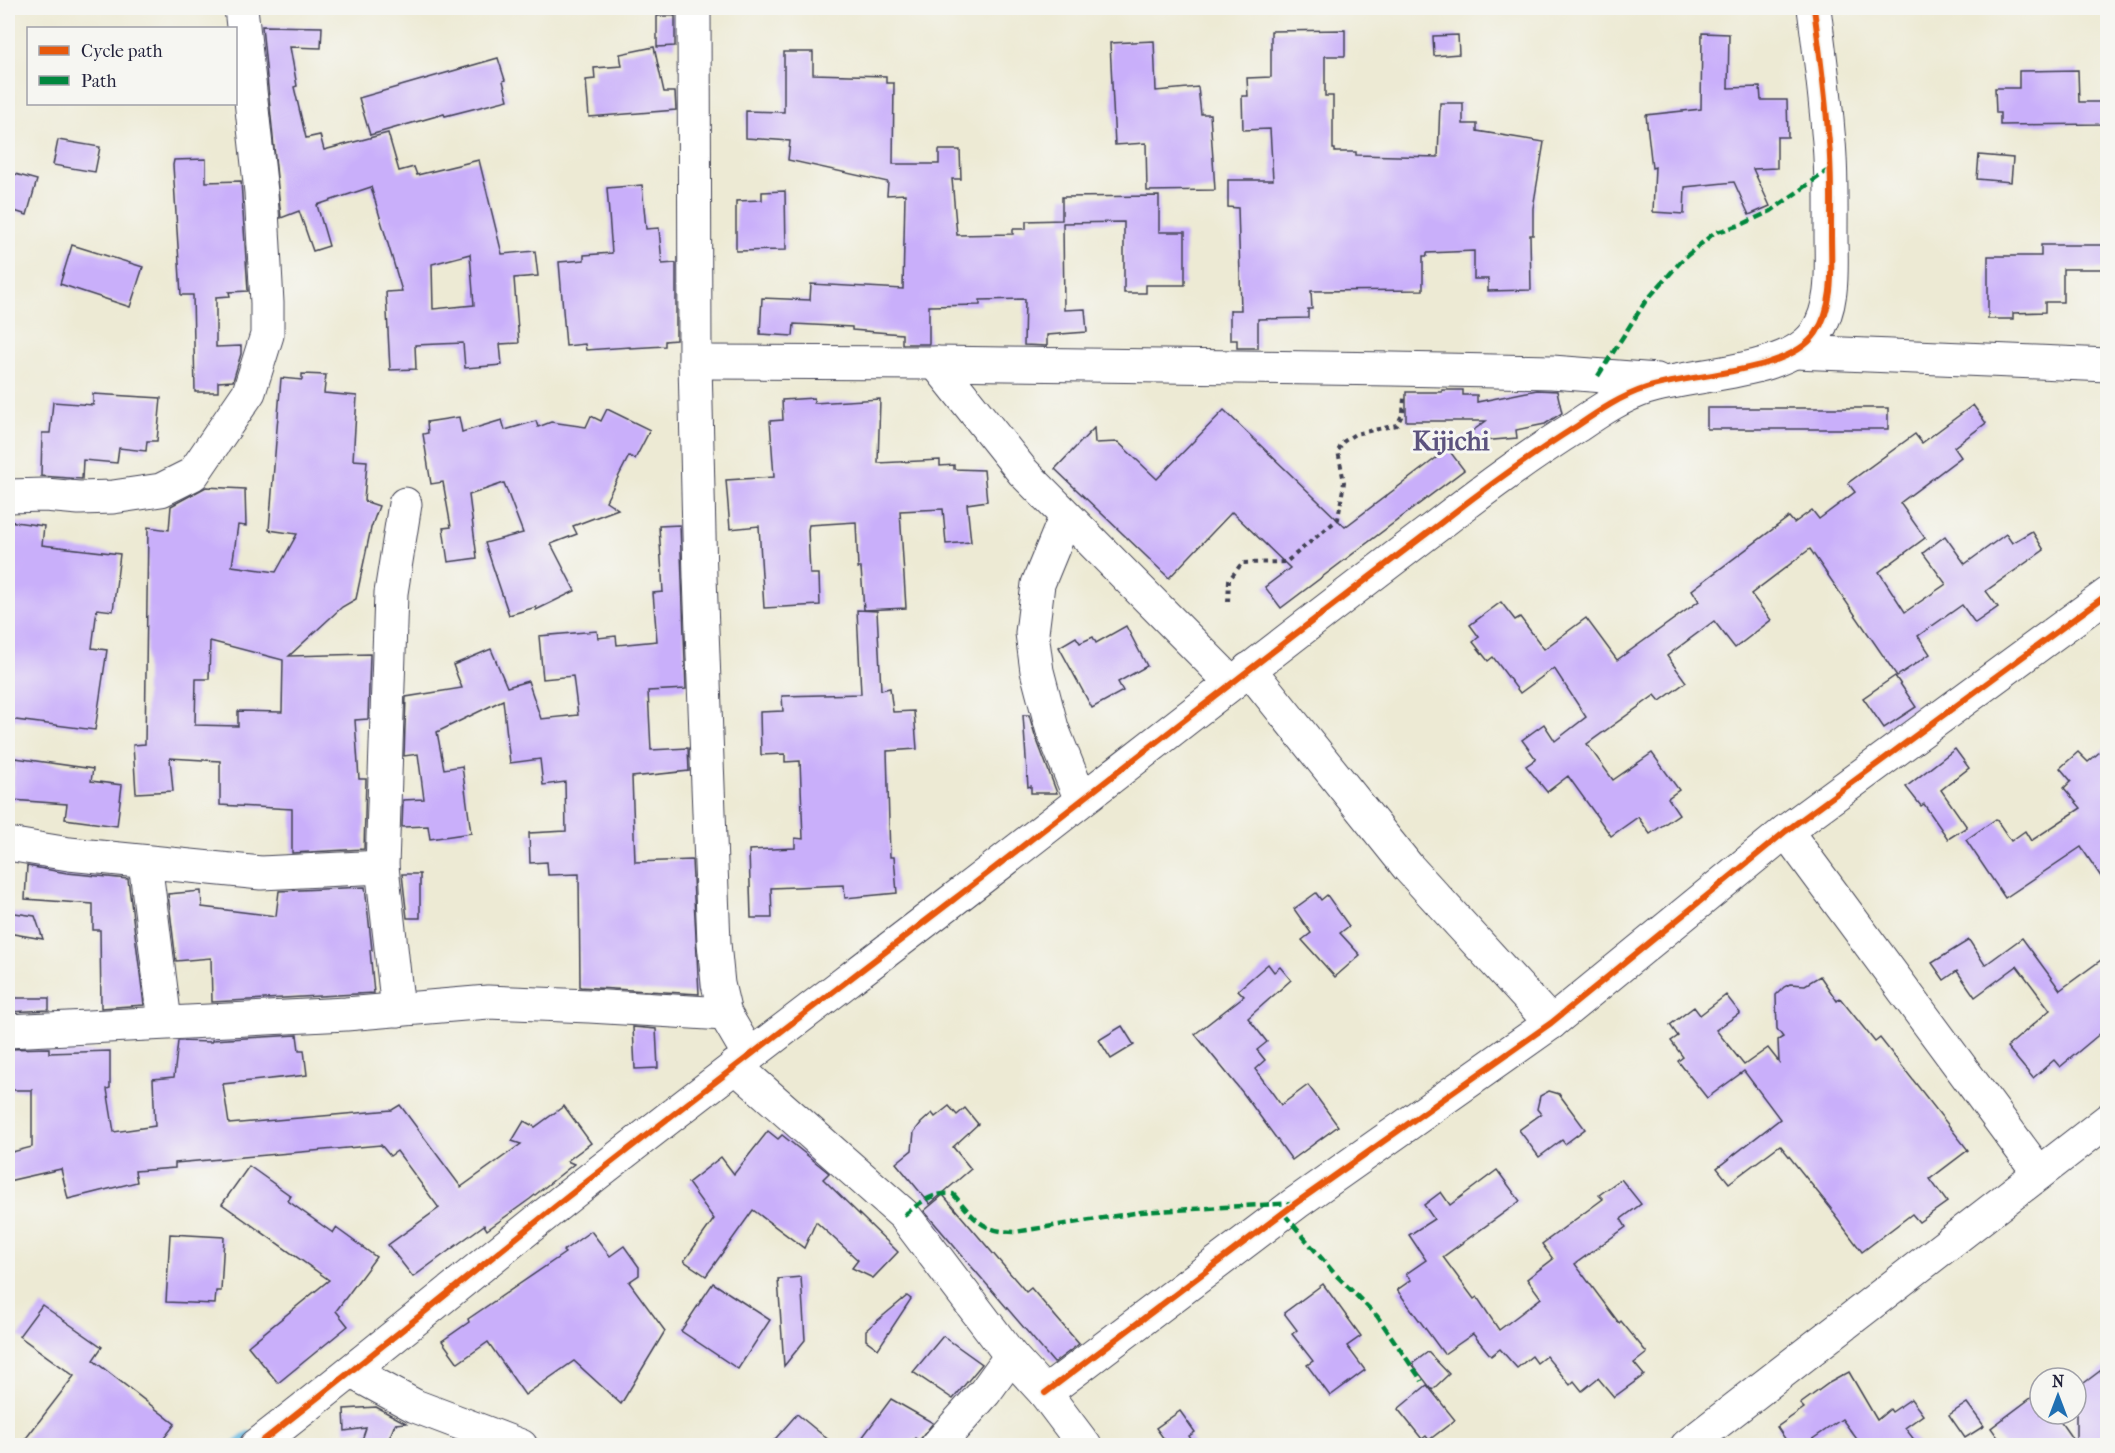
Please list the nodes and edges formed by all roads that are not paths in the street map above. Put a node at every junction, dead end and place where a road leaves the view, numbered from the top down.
1 (242, 8) edge
2 (694, 8) edge
3 (1814, 8) edge
4 (1796, 352) junction
5 (695, 362) junction
6 (936, 363) junction
7 (2108, 365) edge
8 (1671, 381) junction
9 (8, 496) edge
10 (405, 504) dead end
11 (1066, 516) junction
12 (2108, 594) edge
13 (1241, 676) junction
14 (1081, 800) junction
15 (1786, 831) junction
16 (8, 844) edge
17 (145, 862) junction
18 (381, 867) junction
19 (398, 1011) junction
20 (725, 1014) junction
21 (165, 1022) junction
22 (1551, 1023) junction
23 (8, 1031) edge
24 (742, 1060) junction
25 (2108, 1120) edge
26 (2038, 1173) junction
27 (1011, 1356) junction
28 (352, 1372) junction
29 (1046, 1393) junction
30 (256, 1446) edge
31 (521, 1446) edge
32 (938, 1446) edge
33 (1085, 1446) edge
34 (1687, 1446) edge

1 - 9 street
2 - 5 street
3 - 4 street
4 - 7 street
4 - 8 street
5 - 6 street
5 - 20 street
6 - 8 street
6 - 11 street
8 - 13 street
10 - 18 street
11 - 13 street
11 - 14 street
12 - 15 street
13 - 14 street
13 - 22 street
14 - 24 street
15 - 22 street
15 - 26 street
16 - 17 street
17 - 18 street
17 - 21 street
18 - 19 street
19 - 20 street
19 - 21 street
20 - 24 street
21 - 23 street
22 - 29 street
24 - 27 street
24 - 28 street
25 - 26 street
26 - 34 street
27 - 29 street
27 - 32 street
28 - 30 street
28 - 31 street
29 - 33 street

